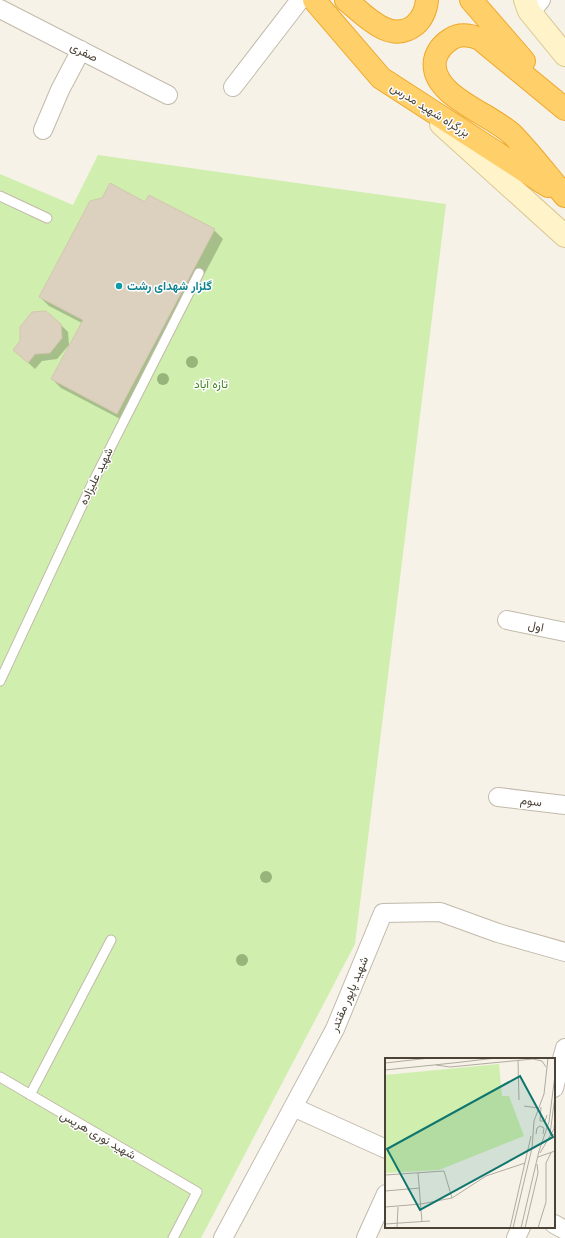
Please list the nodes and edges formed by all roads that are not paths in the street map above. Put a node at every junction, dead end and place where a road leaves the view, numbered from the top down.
1 (300, 0) edge
2 (314, 0) edge
3 (346, 0) edge
4 (427, 0) edge
5 (471, 0) edge
6 (529, 3) edge
7 (0, 9) edge
8 (81, 50) junction
9 (565, 55) edge
10 (233, 86) dead end
11 (168, 95) dead end
12 (410, 96) junction
13 (565, 109) edge
14 (43, 130) dead end
15 (0, 196) edge
16 (565, 197) edge
17 (47, 218) dead end
18 (565, 236) edge
19 (199, 273) dead end
20 (507, 620) dead end
21 (565, 632) edge
22 (0, 681) edge
23 (498, 797) dead end
24 (565, 805) edge
25 (111, 940) dead end
26 (565, 952) edge
27 (565, 1048) edge
28 (0, 1077) edge
29 (555, 1084) edge
30 (30, 1095) junction
31 (293, 1107) junction
32 (385, 1148) edge
33 (385, 1196) edge
34 (555, 1225) edge
35 (521, 1228) edge
36 (565, 1230) edge
37 (173, 1238) edge
38 (223, 1238) edge
39 (366, 1238) edge
40 (516, 1238) edge

1 - 10 street
2 - 12 highway, بزرگراه شهید مدرس
3 - 4 highway
5 - 13 highway
6 - 9 street
7 - 8 street, صفری
8 - 11 street, صفری
8 - 14 street
12 - 16 highway, بزرگراه شهید مدرس
12 - 18 street
13 - 16 highway
15 - 17 lane
19 - 22 lane, شهید علیزاده
20 - 21 street, اول
23 - 24 street, سوم
25 - 30 lane
26 - 31 street, شهید پاپور مقتدر
27 - 29 street
28 - 30 lane, شهید نوری هریس
30 - 37 lane, شهید نوری هریس
31 - 32 street
31 - 38 street, شهید پاپور مقتدر
33 - 39 street
34 - 36 street
35 - 40 street

